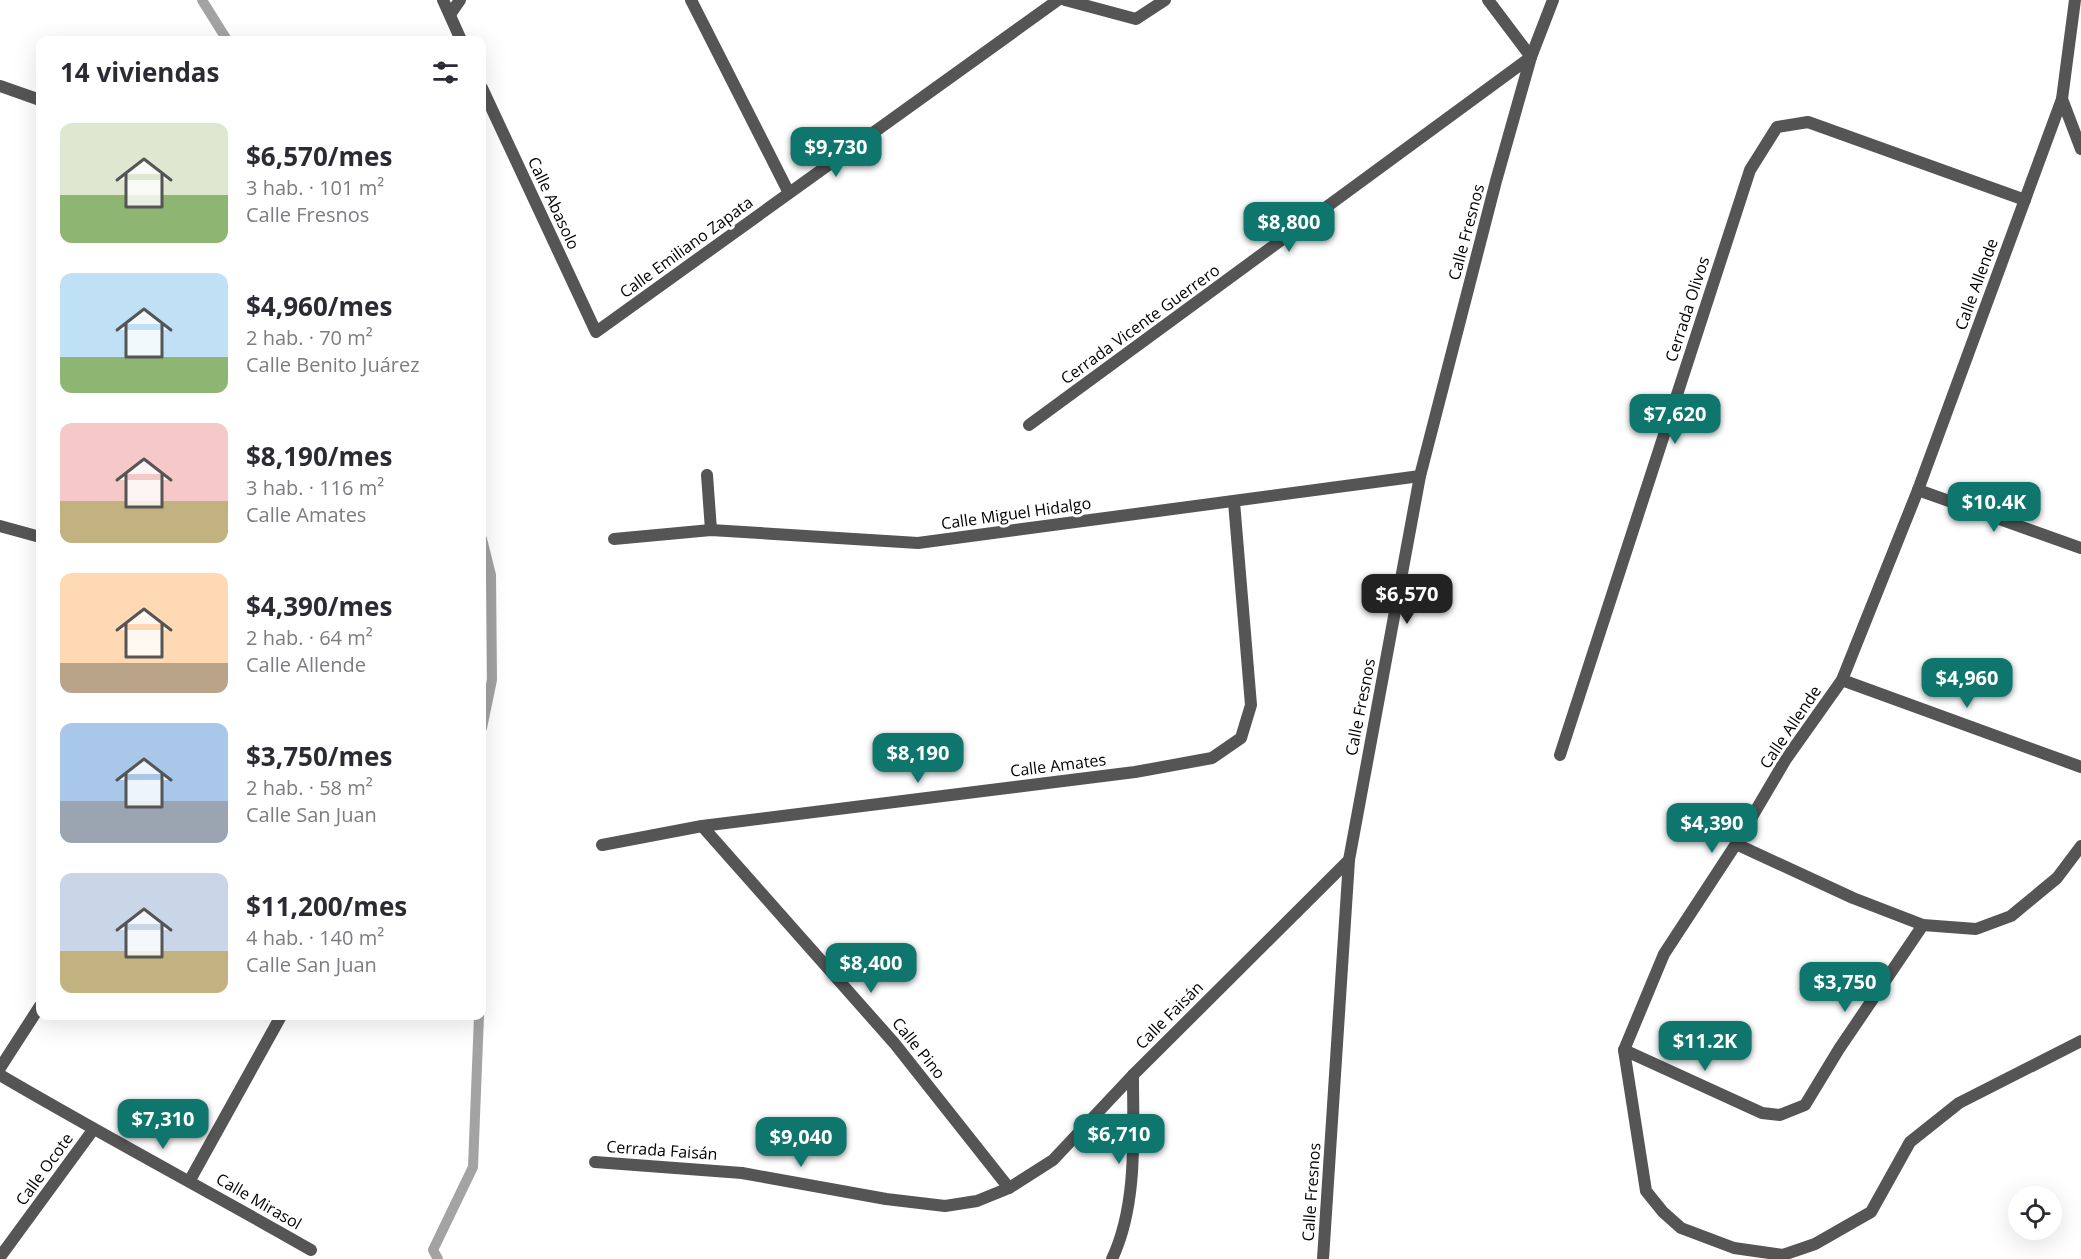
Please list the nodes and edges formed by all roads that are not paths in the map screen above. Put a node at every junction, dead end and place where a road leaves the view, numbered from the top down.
1 (443, 0) edge
2 (460, 0) edge
3 (691, 0) edge
4 (1058, 0) edge
5 (1065, 0) edge
6 (1165, 0) edge
7 (1488, 0) edge
8 (1553, 0) edge
9 (2075, 0) edge
10 (451, 13) junction
11 (460, 36) edge
12 (1531, 57) junction
13 (0, 86) edge
14 (486, 97) edge
15 (36, 99) edge
16 (2062, 99) junction
17 (2081, 149) edge
18 (789, 193) junction
19 (2025, 200) junction
20 (596, 332) joint
21 (1029, 425) dead end
22 (708, 475) dead end
23 (1420, 476) junction
24 (1917, 490) junction
25 (1234, 502) junction
26 (0, 525) edge
27 (711, 530) junction
28 (36, 536) edge
29 (614, 539) dead end
30 (2081, 548) edge
31 (1842, 680) junction
32 (1560, 755) dead end
33 (2081, 767) edge
34 (702, 826) junction
35 (1736, 844) junction
36 (602, 845) dead end
37 (2081, 846) edge
38 (1349, 860) junction
39 (1923, 925) junction
40 (36, 1012) edge
41 (278, 1020) edge
42 (2081, 1041) edge
43 (1624, 1050) junction
44 (0, 1068) edge
45 (0, 1075) edge
46 (1132, 1075) junction
47 (93, 1130) junction
48 (595, 1162) dead end
49 (190, 1180) junction
50 (1009, 1188) junction
51 (311, 1250) dead end
52 (0, 1257) edge
53 (1112, 1259) edge
54 (1323, 1259) edge

1 - 10 street
2 - 10 street
3 - 18 street
4 - 18 street, Calle Emiliano Zapata
5 - 6 street
7 - 12 street
8 - 12 street, Calle Fresnos
9 - 16 street, Calle Allende
10 - 11 street
12 - 21 street, Cerrada Vicente Guerrero
12 - 23 street, Calle Fresnos
13 - 15 street
14 - 20 street, Calle Abasolo
16 - 17 street
16 - 19 street, Calle Allende
18 - 20 street, Calle Emiliano Zapata
19 - 24 street, Calle Allende
19 - 32 street, Cerrada Olivos
22 - 27 street
23 - 25 street, Calle Miguel Hidalgo
23 - 38 street, Calle Fresnos
24 - 30 street
24 - 31 street, Calle Allende
25 - 27 street, Calle Miguel Hidalgo
25 - 34 street, Calle Amates
26 - 28 street
27 - 29 street, Calle Miguel Hidalgo
31 - 33 street
31 - 35 street, Calle Allende
34 - 36 street, Calle Amates
34 - 50 street, Calle Pino
35 - 39 street
35 - 43 street, Calle Allende
37 - 39 street
38 - 46 street, Calle Faisán
38 - 54 street, Calle Fresnos
39 - 43 street
40 - 44 street
41 - 49 street, Calle Mirasol
42 - 43 street
45 - 47 street, Calle Mirasol
46 - 50 street, Calle Faisán
46 - 53 street
47 - 49 street, Calle Mirasol
47 - 52 street, Calle Ocote
48 - 50 street, Cerrada Faisán
49 - 51 street, Calle Mirasol

